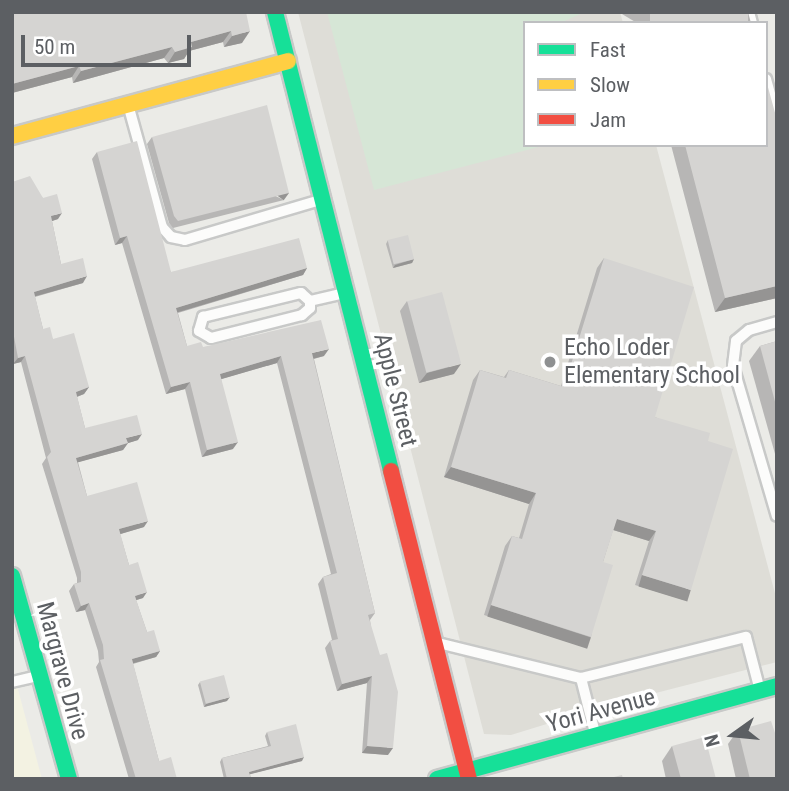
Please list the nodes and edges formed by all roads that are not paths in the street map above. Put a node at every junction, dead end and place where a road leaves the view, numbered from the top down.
1 (275, 12) edge
2 (288, 61) junction
3 (768, 86) edge
4 (128, 104) junction
5 (777, 120) edge
6 (12, 136) edge
7 (323, 200) junction
8 (346, 292) junction
9 (310, 301) junction
10 (777, 323) edge
11 (777, 516) edge
12 (12, 576) edge
13 (436, 642) junction
14 (40, 675) junction
15 (581, 678) junction
16 (12, 682) edge
17 (777, 686) edge
18 (761, 691) junction
19 (595, 736) junction
20 (468, 775) edge
21 (69, 779) edge
22 (437, 779) edge

1 - 2 street, Apple Street
2 - 4 street
2 - 7 street, Apple Street
3 - 5 lane
4 - 6 street
4 - 7 lane
7 - 8 street, Apple Street
8 - 9 lane
8 - 13 street, Apple Street
9 - 9 lane
10 - 11 lane
12 - 14 street, Margrave Drive
13 - 15 lane
13 - 20 street, Apple Street
14 - 16 lane
14 - 21 street, Margrave Drive
15 - 18 lane
15 - 19 lane
17 - 18 street, Yori Avenue
18 - 19 street, Yori Avenue
19 - 20 street, Yori Avenue
20 - 22 street, Yori Avenue

